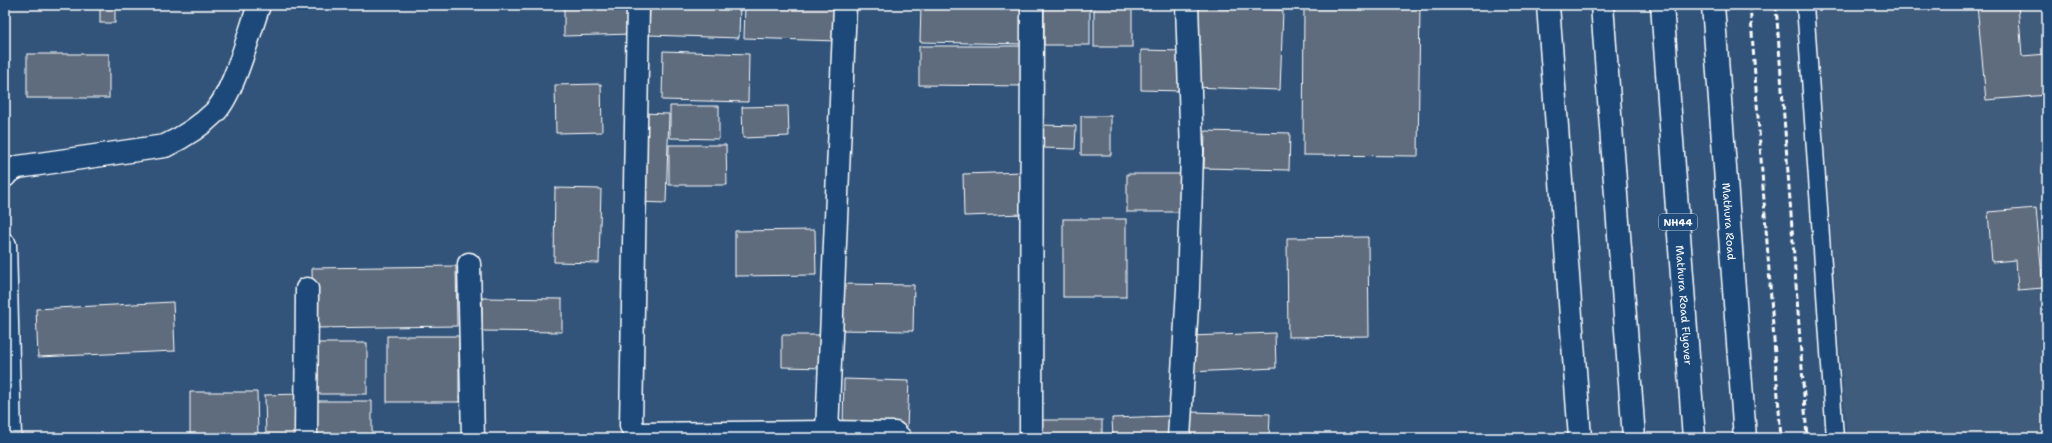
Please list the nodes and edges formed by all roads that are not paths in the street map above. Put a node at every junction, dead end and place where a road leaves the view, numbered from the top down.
1 (259, 5) edge
2 (638, 5) edge
3 (1032, 5) edge
4 (1188, 5) edge
5 (1548, 5) edge
6 (1602, 5) edge
7 (1662, 5) edge
8 (1713, 5) edge
9 (1804, 5) edge
10 (845, 6) dead end
11 (5, 176) edge
12 (5, 245) edge
13 (469, 264) dead end
14 (307, 289) dead end
15 (827, 432) junction
16 (10, 438) edge
17 (306, 438) edge
18 (473, 438) edge
19 (900, 438) edge
20 (1032, 438) edge
21 (1179, 438) edge
22 (1580, 438) edge
23 (1634, 438) edge
24 (1694, 438) edge
25 (1745, 438) edge
26 (1835, 438) edge

1 - 11 main road
2 - 15 main road
3 - 20 main road
4 - 21 main road
5 - 22 main road
6 - 23 main road
7 - 24 main road, Mathura Road Flyover / NH44
8 - 25 main road, Mathura Road
9 - 26 lane
10 - 15 main road
12 - 16 main road
13 - 18 main road
14 - 17 main road
15 - 19 main road

